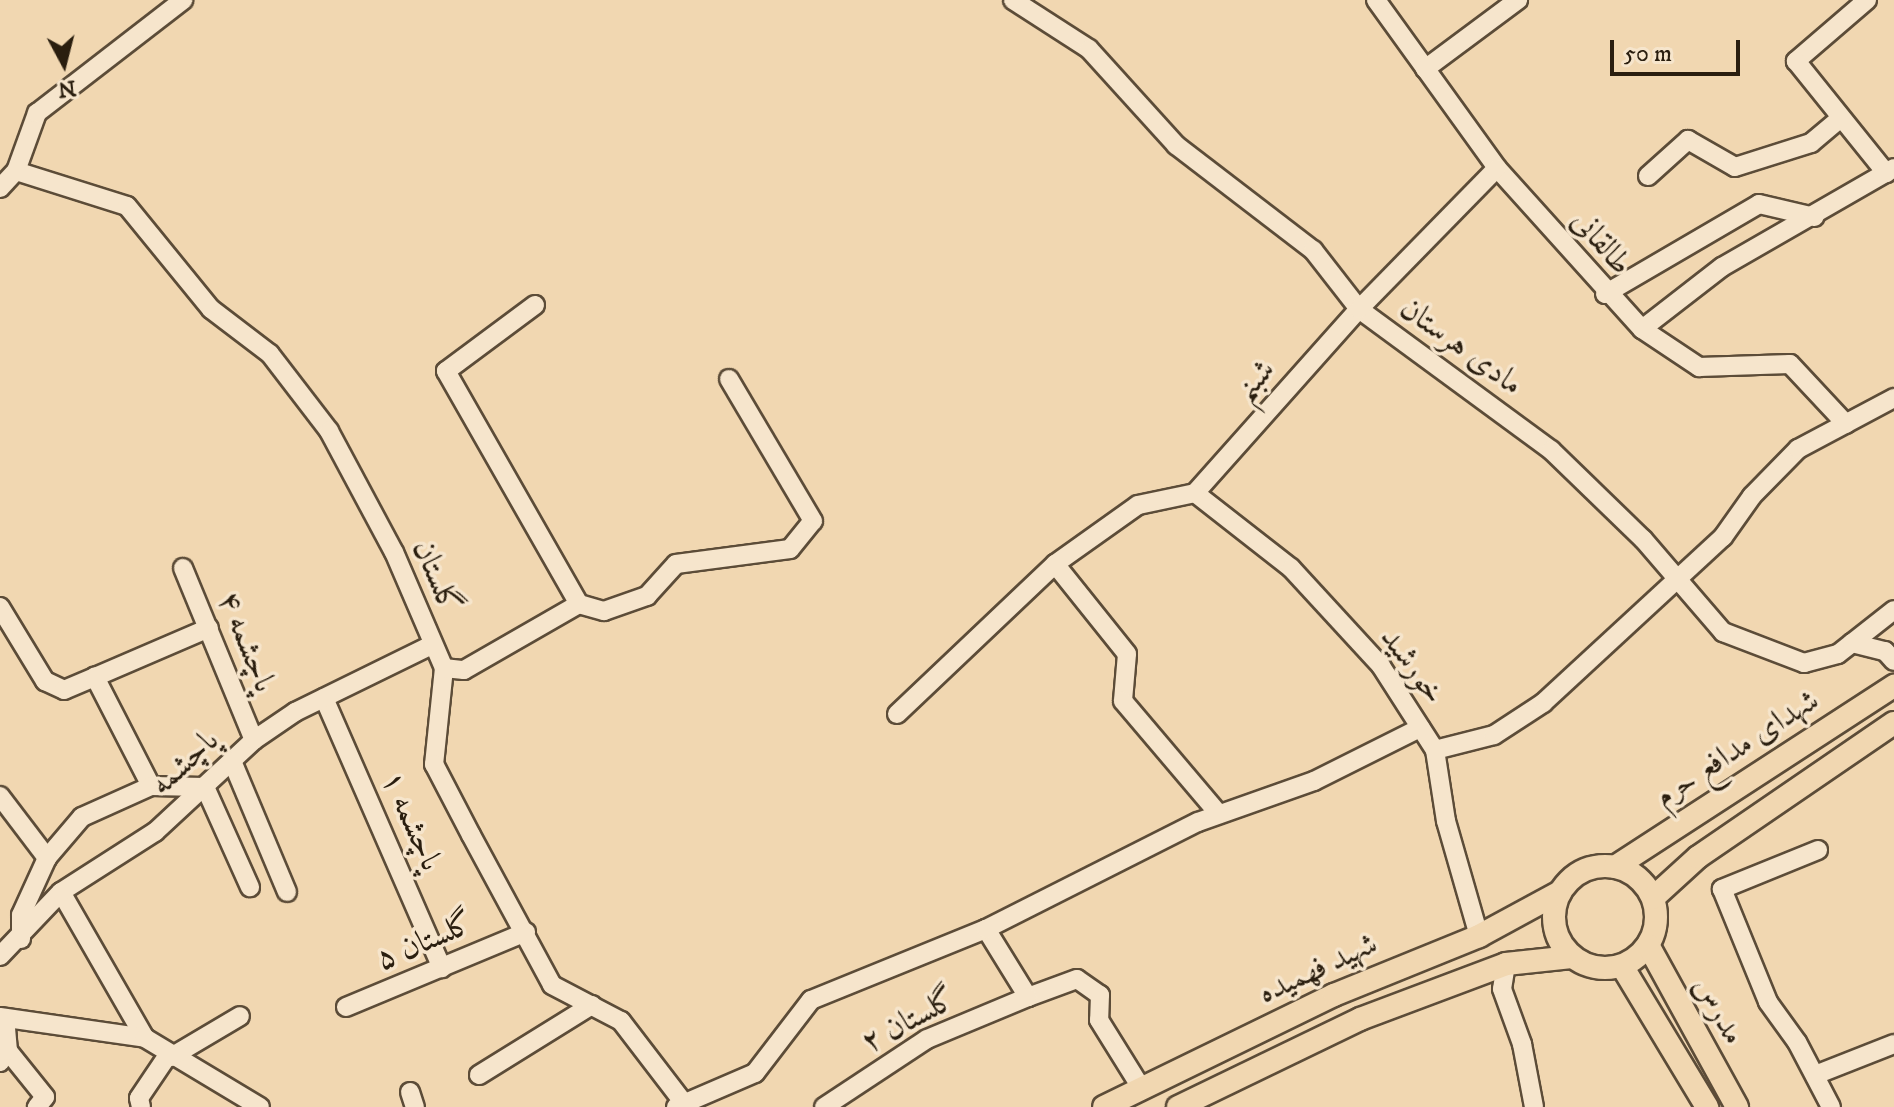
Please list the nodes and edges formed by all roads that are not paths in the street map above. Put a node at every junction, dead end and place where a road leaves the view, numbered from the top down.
1 (183, 0) edge
2 (1013, 0) edge
3 (1376, 0) edge
4 (1518, 0) edge
5 (1867, 0) edge
6 (1425, 69) junction
7 (1841, 118) junction
8 (1497, 168) junction
9 (1890, 170) edge
10 (16, 171) junction
11 (1648, 176) dead end
12 (0, 188) edge
13 (1815, 217) junction
14 (1605, 294) junction
15 (535, 305) dead end
16 (1359, 309) junction
17 (1642, 329) junction
18 (729, 379) dead end
19 (1894, 398) edge
20 (1846, 424) junction
21 (1195, 493) junction
22 (1055, 564) junction
23 (183, 568) dead end
24 (1676, 576) junction
25 (579, 604) junction
26 (0, 607) edge
27 (1894, 610) edge
28 (209, 628) junction
29 (1852, 643) junction
30 (432, 645) junction
31 (1894, 661) edge
32 (444, 668) junction
33 (95, 677) junction
34 (1894, 686) edge
35 (324, 698) junction
36 (897, 714) dead end
37 (1894, 723) edge
38 (1420, 728) junction
39 (254, 740) junction
40 (1435, 750) junction
41 (232, 761) junction
42 (151, 786) junction
43 (205, 787) junction
44 (0, 796) edge
45 (1219, 814) junction
46 (1818, 850) dead end
47 (47, 858) junction
48 (1615, 867) junction
49 (250, 887) dead end
50 (61, 892) junction
51 (287, 892) dead end
52 (1560, 892) junction
53 (1653, 898) junction
54 (986, 929) junction
55 (526, 932) junction
56 (1479, 936) junction
57 (21, 939) junction
58 (1648, 945) junction
59 (0, 956) edge
60 (1572, 957) junction
61 (1506, 964) junction
62 (1622, 966) junction
63 (442, 968) junction
64 (1028, 997) junction
65 (592, 1005) junction
66 (346, 1007) dead end
67 (240, 1016) dead end
68 (3, 1018) edge
69 (1274, 1024) junction
70 (145, 1038) junction
71 (1233, 1044) junction
72 (1894, 1044) edge
73 (1288, 1054) junction
74 (4, 1056) edge
75 (170, 1056) junction
76 (1247, 1074) junction
77 (479, 1075) dead end
78 (1815, 1075) junction
79 (1142, 1089) junction
80 (682, 1106) edge
81 (37, 1107) edge
82 (141, 1107) edge
83 (260, 1107) edge
84 (824, 1107) edge
85 (1104, 1107) edge
86 (1178, 1107) edge
87 (1534, 1107) edge
88 (1707, 1107) edge
89 (1737, 1107) edge
90 (1831, 1107) edge

1 - 10 street
2 - 16 street, مادی هرستان
3 - 6 street, طالقانی
4 - 6 street
5 - 7 street
6 - 8 street, طالقانی
7 - 9 street
7 - 11 street
8 - 14 street, طالقانی
8 - 16 street, شبنم
9 - 13 street
10 - 12 street
10 - 30 street, گلستان
13 - 14 street
13 - 17 street
14 - 17 street, طالقانی
15 - 25 street
16 - 21 street, شبنم
16 - 24 street, مادی هرستان
17 - 20 street, طالقانی
18 - 25 street
19 - 20 street
20 - 24 street
21 - 22 street
21 - 38 street, خورشید
22 - 36 street
22 - 45 street
23 - 28 street, پاچشمه ۴
24 - 29 street, مادی هرستان
24 - 40 street
25 - 32 street
26 - 33 street
27 - 29 street, مادی هرستان
28 - 33 street
28 - 39 street, پاچشمه ۴
29 - 31 street
30 - 32 street, گلستان
30 - 35 street, پاچشمه
32 - 55 street
33 - 42 street
34 - 48 main road, شهدای مدافع حرم
35 - 39 street, پاچشمه
35 - 63 street, پاچشمه ۱
37 - 53 main road, شهدای مدافع حرم
38 - 40 street, خورشید
38 - 45 street
39 - 41 street, پاچشمه
40 - 56 street, خورشید
41 - 43 street, پاچشمه
41 - 51 street
42 - 43 street
42 - 47 street
43 - 49 street
43 - 50 street, پاچشمه
44 - 47 street
45 - 54 street
46 - 78 street
47 - 57 street
48 - 52 main road
48 - 53 main road
50 - 57 street, پاچشمه
50 - 70 street
52 - 56 main road, شهید فهمیده
52 - 60 main road
53 - 58 main road
54 - 64 street
54 - 80 street
55 - 63 street, گلستان ۵
55 - 65 street
56 - 69 main road, شهید فهمیده
57 - 59 street, پاچشمه
58 - 62 main road
58 - 89 main road, مدرس
60 - 61 main road, شهید فهمیده
60 - 62 main road
61 - 73 main road, شهید فهمیده
61 - 87 street
62 - 88 main road, مدرس
63 - 66 street, گلستان ۵
64 - 79 street, گلستان ۲
64 - 84 street, گلستان ۲
65 - 77 street
65 - 80 street
67 - 75 street
68 - 70 street
68 - 74 street
69 - 71 main road, شهید فهمیده
69 - 73 main road
70 - 75 street
71 - 76 main road
71 - 79 main road, شهید فهمیده
72 - 78 street
73 - 76 main road, شهید فهمیده
74 - 81 street
75 - 82 street
75 - 83 street
76 - 86 main road, شهید فهمیده
78 - 90 street
79 - 85 main road, شهید فهمیده

